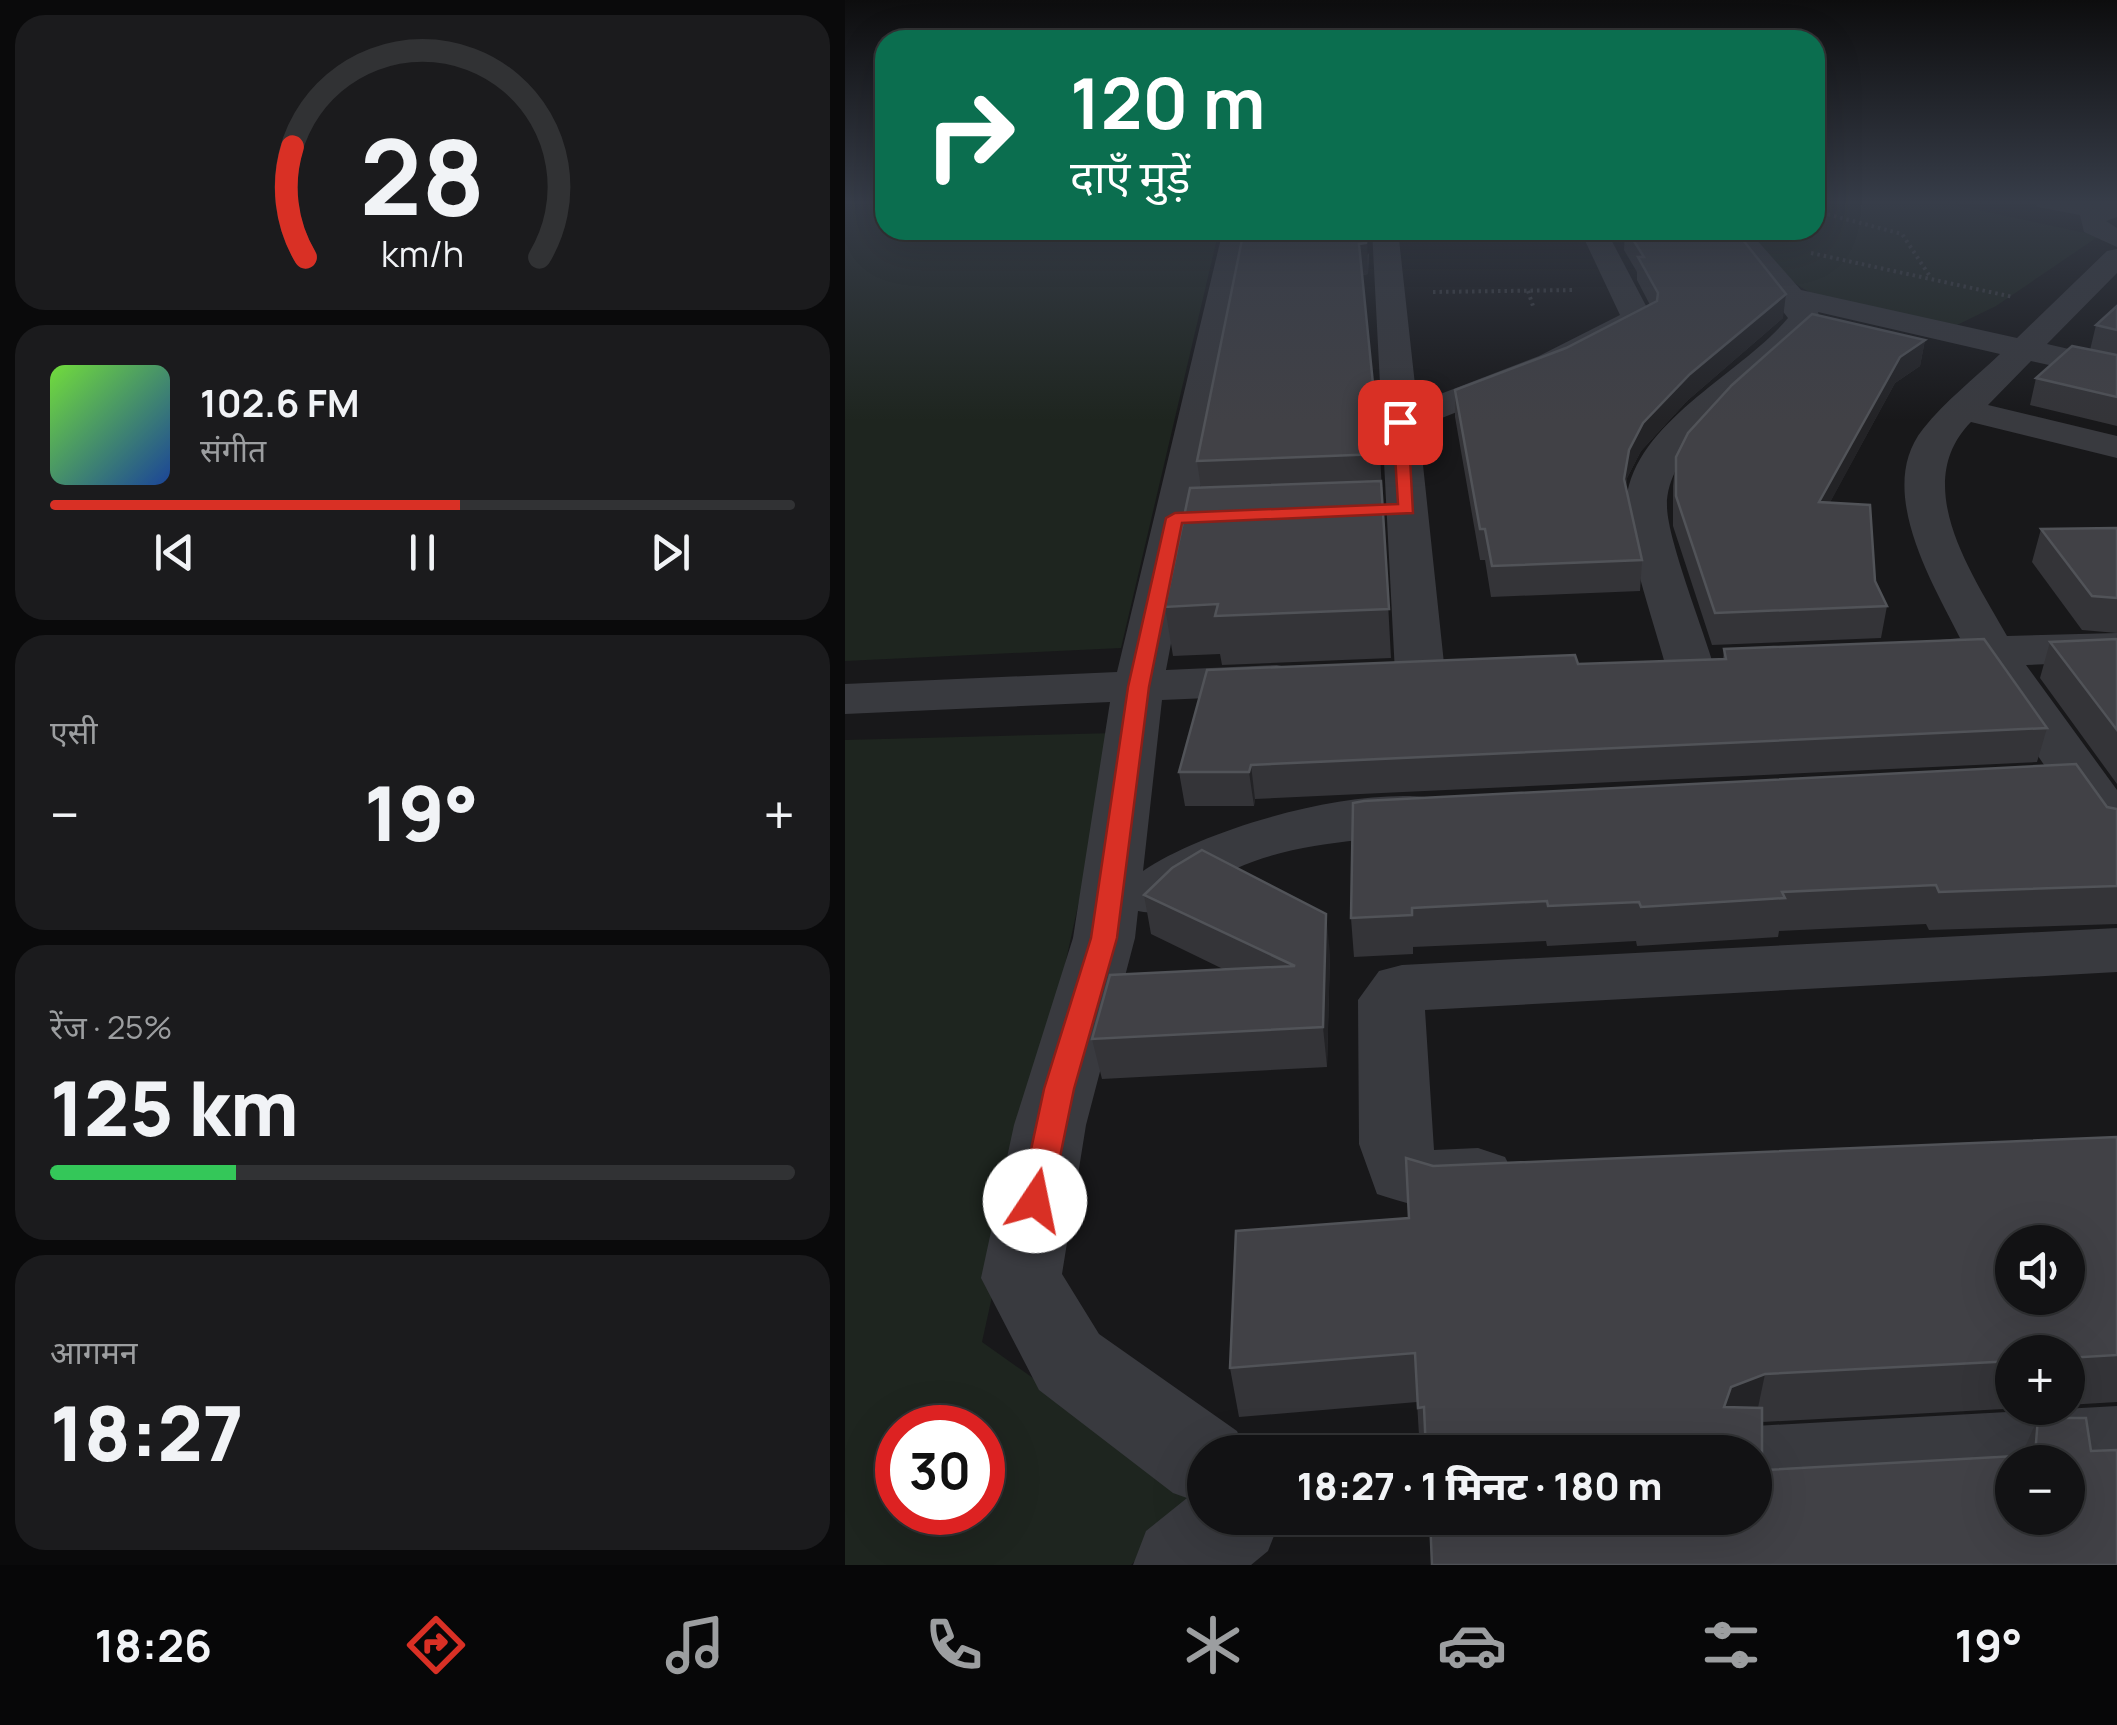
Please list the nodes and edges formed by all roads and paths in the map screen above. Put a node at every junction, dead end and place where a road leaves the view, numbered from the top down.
1 (1240, 275) edge
2 (1387, 275) edge
3 (1615, 275) edge
4 (1770, 275) edge
5 (1915, 275) edge
6 (1929, 275) edge
7 (2105, 275) edge
8 (1932, 279) junction
9 (1622, 290) junction
10 (1528, 291) junction
11 (1390, 292) junction
12 (1789, 297) junction
13 (1533, 309) dead end
14 (2080, 312) junction
15 (2019, 351) junction
16 (2117, 370) edge
17 (1961, 410) junction
18 (1400, 422) junction
19 (2117, 447) edge
20 (2117, 647) edge
21 (1991, 650) junction
22 (1877, 655) edge
23 (1689, 663) edge
24 (1420, 674) edge
25 (1326, 678) edge
26 (1138, 687) junction
27 (845, 698) edge
28 (2022, 783) edge
29 (2102, 799) edge
30 (1485, 810) edge
31 (1104, 938) junction
32 (2117, 950) edge
33 (1531, 1176) edge
34 (1187, 1449) edge
35 (2117, 1449) edge
36 (1772, 1469) edge
37 (1215, 1535) edge
38 (1180, 1565) edge

1 - 26 street
2 - 11 street
3 - 9 street
4 - 12 street
5 - 8 path
6 - 8 path
7 - 14 street
8 - 14 path
9 - 10 path
9 - 18 street
10 - 11 path
10 - 13 path
11 - 18 street
12 - 15 street
12 - 23 street
14 - 15 street
15 - 16 street
15 - 17 street
17 - 19 street
17 - 21 street
18 - 24 street
20 - 21 street
21 - 22 street
21 - 29 street
25 - 26 street
26 - 27 street
26 - 31 street
28 - 29 street
30 - 31 street
31 - 34 street
32 - 33 street
35 - 36 street
37 - 38 street

